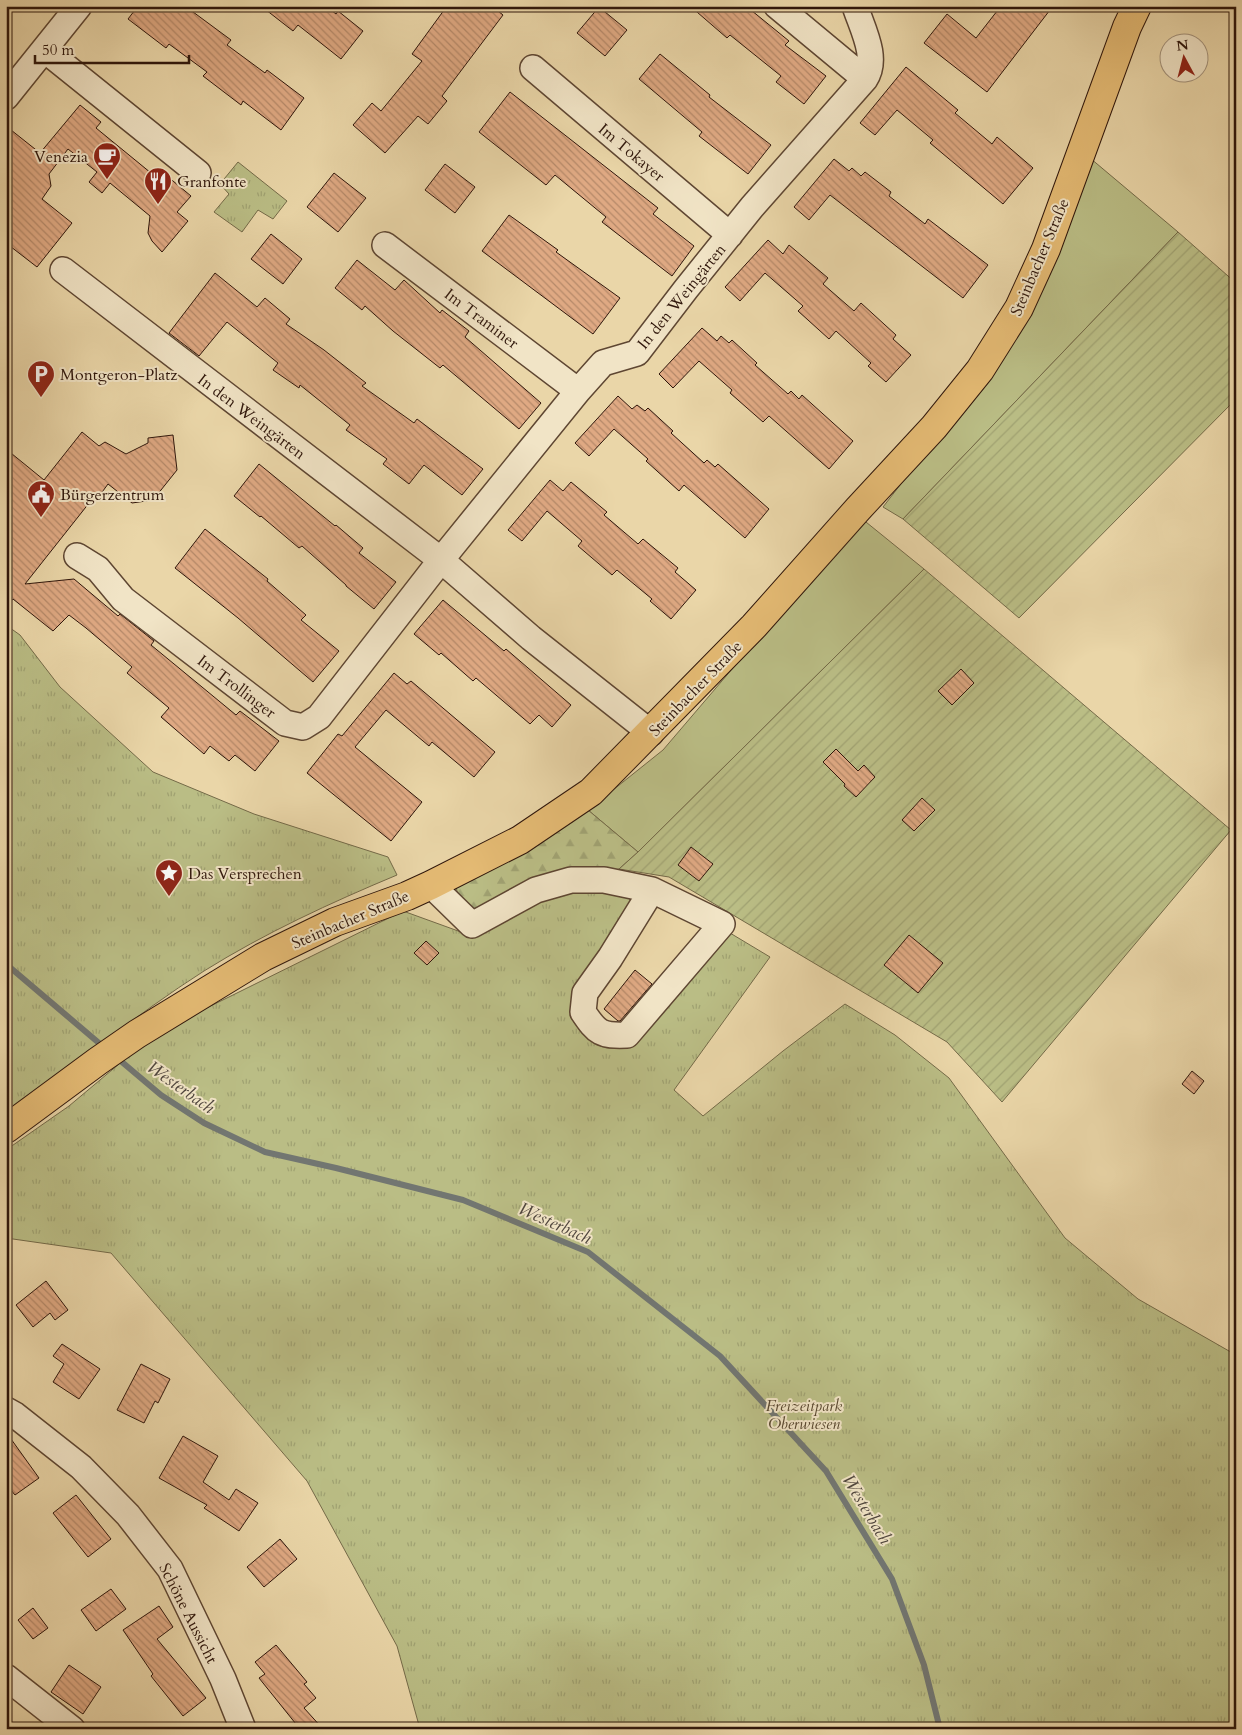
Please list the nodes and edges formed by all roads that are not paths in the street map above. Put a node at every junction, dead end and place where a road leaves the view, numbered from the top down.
1 (79, 6) edge
2 (777, 6) edge
3 (855, 6) edge
4 (1137, 6) edge
5 (45, 50) junction
6 (533, 68) dead end
7 (865, 79) junction
8 (6, 97) edge
9 (198, 173) dead end
10 (730, 235) junction
11 (385, 246) dead end
12 (63, 270) dead end
13 (578, 391) junction
14 (78, 556) dead end
15 (441, 560) junction
16 (651, 733) junction
17 (431, 885) junction
18 (652, 890) junction
19 (6, 1129) edge
20 (6, 1410) edge
21 (6, 1677) edge
22 (72, 1729) edge
23 (243, 1729) edge

1 - 5 street
2 - 7 street
3 - 7 street, In den Weingärten
4 - 16 main road, Steinbacher Straße
5 - 8 street
5 - 9 street
6 - 10 street, Im Tokayer
7 - 10 street, In den Weingärten
10 - 13 street, In den Weingärten
11 - 13 street, Im Traminer
12 - 15 street, In den Weingärten
13 - 15 street, In den Weingärten
14 - 15 street, Im Trollinger
15 - 16 street, In den Weingärten
16 - 17 main road, Steinbacher Straße
17 - 18 street
17 - 19 main road, Steinbacher Straße
18 - 18 street
20 - 23 street, Schöne Aussicht
21 - 22 street

